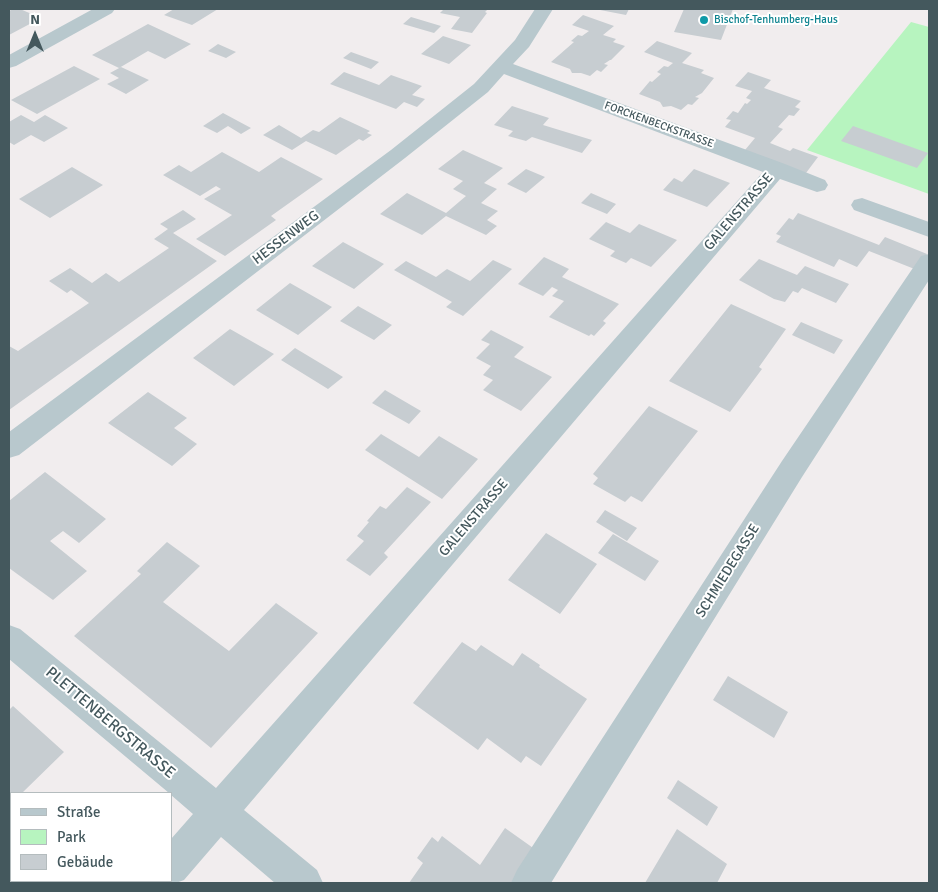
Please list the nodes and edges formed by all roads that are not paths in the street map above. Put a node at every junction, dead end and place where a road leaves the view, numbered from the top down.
1 (106, 9) edge
2 (544, 9) edge
3 (9, 62) edge
4 (502, 67) junction
5 (777, 169) junction
6 (816, 185) dead end
7 (862, 205) dead end
8 (929, 230) edge
9 (929, 262) edge
10 (9, 447) edge
11 (9, 639) edge
12 (218, 813) junction
13 (172, 866) edge
14 (304, 883) edge
15 (530, 883) edge

1 - 3 street
2 - 4 street, HESSENWEG
4 - 5 street, FORCKENBECKSTRASSE
4 - 10 street, HESSENWEG
5 - 6 street, FORCKENBECKSTRASSE
5 - 12 street, GALENSTRASSE
7 - 8 street
9 - 15 street, SCHMIEDEGASSE
11 - 12 street, PLETTENBERGSTRASSE
12 - 13 street, GALENSTRASSE
12 - 14 street, PLETTENBERGSTRASSE

